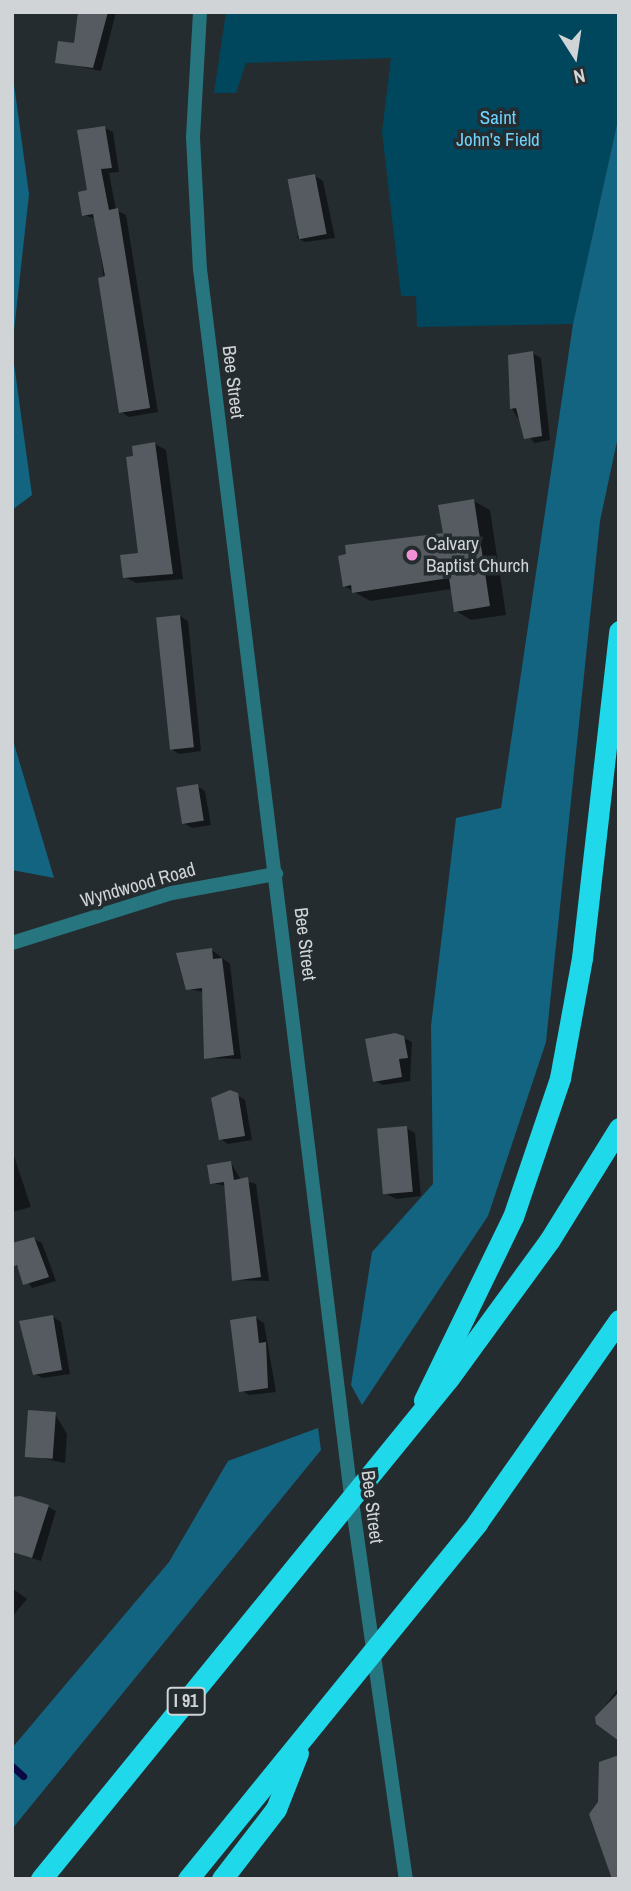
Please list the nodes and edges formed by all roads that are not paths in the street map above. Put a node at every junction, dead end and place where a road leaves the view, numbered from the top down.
1 (200, 12) edge
2 (619, 631) edge
3 (276, 874) junction
4 (12, 943) edge
5 (619, 1128) edge
6 (619, 1320) edge
7 (418, 1416) junction
8 (302, 1740) junction
9 (41, 1879) edge
10 (188, 1879) edge
11 (222, 1879) edge
12 (406, 1879) edge

1 - 3 street, Bee Street
2 - 7 highway
3 - 4 street, Wyndwood Road
3 - 12 street, Bee Street
5 - 7 highway, I 91
6 - 8 highway
7 - 9 highway, I 91
8 - 10 highway
8 - 11 highway

